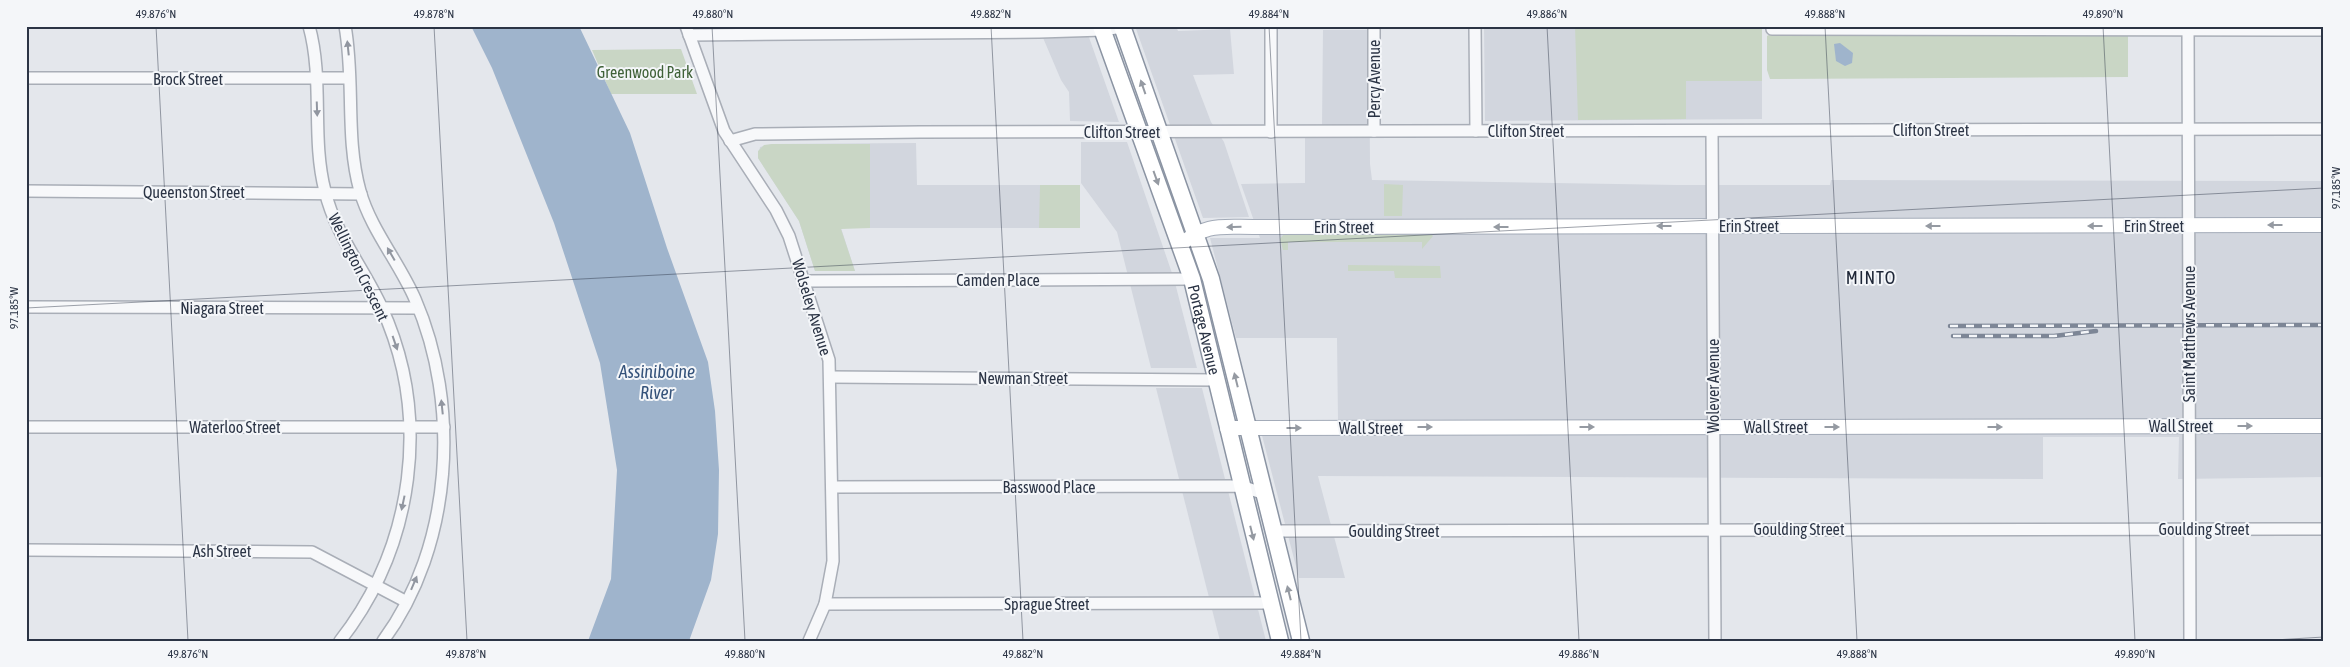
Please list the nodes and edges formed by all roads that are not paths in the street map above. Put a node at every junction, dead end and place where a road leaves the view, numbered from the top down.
1 (309, 26) edge
2 (345, 26) edge
3 (1271, 26) edge
4 (1374, 26) edge
5 (1475, 26) edge
6 (1772, 26) edge
7 (1122, 27) edge
8 (1102, 28) edge
9 (2188, 28) edge
10 (2324, 30) edge
11 (688, 31) edge
12 (26, 78) edge
13 (350, 78) junction
14 (316, 79) junction
15 (2188, 129) junction
16 (2324, 129) edge
17 (1476, 131) junction
18 (1712, 131) junction
19 (1139, 132) junction
20 (1271, 132) junction
21 (1374, 132) junction
22 (1159, 133) junction
23 (730, 141) junction
24 (26, 191) edge
25 (325, 192) junction
26 (361, 194) junction
27 (2324, 225) edge
28 (1713, 226) junction
29 (2188, 226) junction
30 (1194, 233) junction
31 (1180, 246) junction
32 (1192, 279) junction
33 (805, 281) junction
34 (26, 307) edge
35 (418, 308) junction
36 (382, 309) junction
37 (830, 377) junction
38 (1215, 380) junction
39 (2190, 426) junction
40 (2324, 426) edge
41 (26, 427) edge
42 (444, 427) junction
43 (1714, 427) junction
44 (411, 428) junction
45 (1227, 428) junction
46 (1247, 428) junction
47 (1241, 486) junction
48 (832, 487) junction
49 (1265, 494) junction
50 (1714, 529) junction
51 (2190, 529) junction
52 (2324, 529) edge
53 (1274, 531) junction
54 (26, 550) edge
55 (376, 585) junction
56 (405, 601) junction
57 (1270, 603) junction
58 (825, 604) junction
59 (340, 641) edge
60 (383, 641) edge
61 (809, 641) edge
62 (1280, 641) edge
63 (1301, 641) edge
64 (1714, 641) edge
65 (2190, 641) edge

1 - 14 street, Wellington Crescent
13 -> 2 street, Wellington Crescent
3 - 20 street
4 - 21 street, Percy Avenue
5 - 17 street
6 - 9 street
7 - 8 street
22 -> 7 highway, Portage Avenue
8 - 11 street
8 - 19 highway, Portage Avenue
9 - 10 street
9 - 15 street, Saint Matthews Avenue
11 - 23 street, Wolseley Avenue
12 - 14 street, Brock Street
13 - 14 street, Brock Street
13 - 26 street, Wellington Crescent
14 -> 25 street, Wellington Crescent
15 - 16 street, Clifton Street
15 - 18 street, Clifton Street
15 - 29 street, Saint Matthews Avenue
17 - 18 street, Clifton Street
17 - 21 street, Clifton Street
18 - 28 street, Wolever Avenue
19 - 22 street, Clifton Street
19 - 23 street, Clifton Street
19 -> 31 highway, Portage Avenue
20 - 21 street, Clifton Street
20 - 22 street, Clifton Street
22 - 30 highway, Portage Avenue
23 - 33 street, Wolseley Avenue
24 - 25 street, Queenston Street
25 - 26 street, Queenston Street
25 - 36 street, Wellington Crescent
35 -> 26 street, Wellington Crescent
27 -> 29 main road, Erin Street
29 -> 28 main road, Erin Street
28 -> 30 main road, Erin Street
28 - 43 street, Wolever Avenue
29 - 39 street, Saint Matthews Avenue
30 - 31 main road
46 -> 30 highway, Portage Avenue
31 - 32 highway, Portage Avenue
32 - 33 street, Camden Place
32 - 38 highway, Portage Avenue
33 - 37 street, Wolseley Avenue
34 - 36 street, Niagara Street
35 - 36 street, Niagara Street
42 -> 35 street, Wellington Crescent
36 -> 44 street, Wellington Crescent
37 - 38 street, Newman Street
37 - 48 street, Wolseley Avenue
38 - 45 highway, Portage Avenue
39 -> 40 main road, Wall Street
43 -> 39 main road, Wall Street
39 - 51 street, Saint Matthews Avenue
41 - 44 street, Waterloo Street
42 - 44 street, Waterloo Street
56 -> 42 street, Wellington Crescent
46 -> 43 main road, Wall Street
43 - 50 street, Wolever Avenue
44 -> 55 street, Wellington Crescent
45 - 46 main road, Wall Street
45 - 47 highway, Portage Avenue
46 - 49 highway, Portage Avenue
47 - 48 street, Basswood Place
47 - 49 street, Basswood Place
47 -> 57 highway, Portage Avenue
48 - 58 street, Wolseley Avenue
49 - 53 highway, Portage Avenue
50 - 51 street, Goulding Street
50 - 53 street, Goulding Street
50 - 64 street, Wolever Avenue
51 - 52 street, Goulding Street
51 - 65 street, Saint Matthews Avenue
63 -> 53 highway, Portage Avenue
54 - 55 street, Ash Street
55 - 56 street, Ash Street
55 - 59 street, Wellington Crescent
56 - 60 street, Wellington Crescent
57 - 58 street, Sprague Street
57 - 62 highway, Portage Avenue
58 - 61 street, Wolseley Avenue

